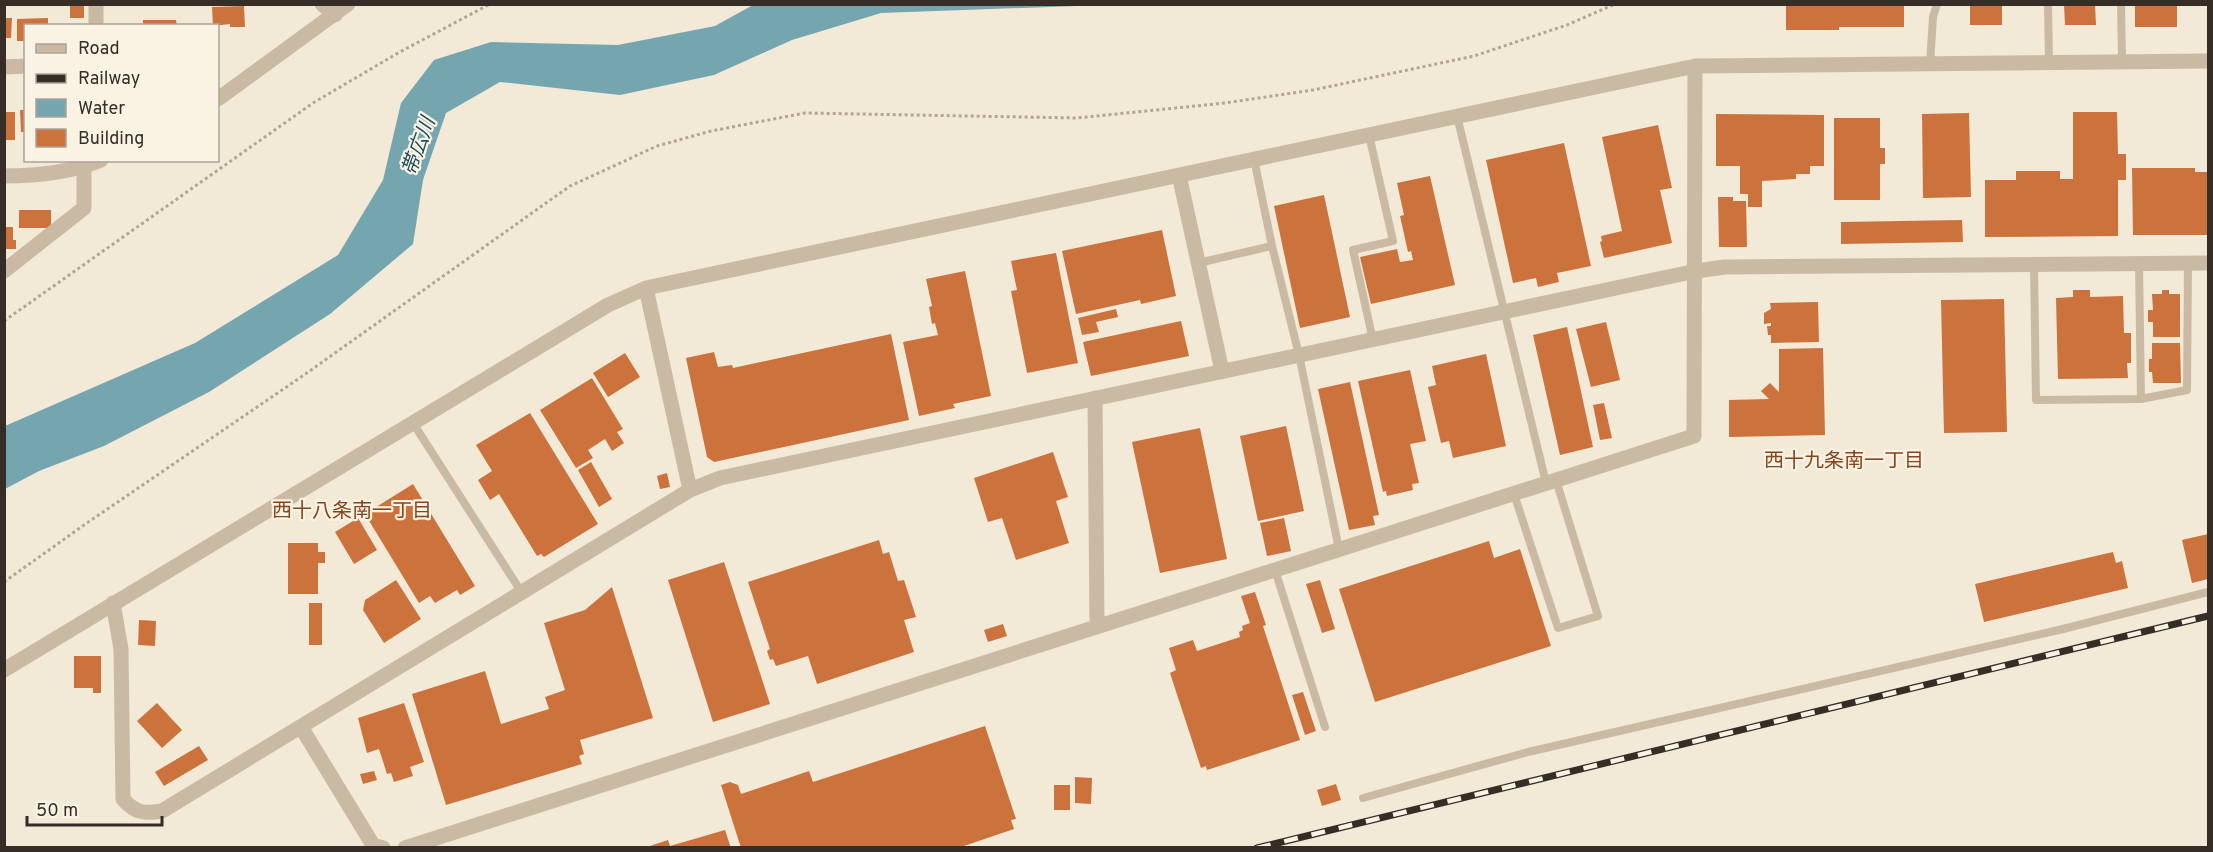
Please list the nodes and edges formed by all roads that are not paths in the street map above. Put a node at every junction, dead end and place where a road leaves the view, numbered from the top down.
1 (96, 4) edge
2 (322, 4) edge
3 (348, 4) edge
4 (1936, 4) edge
5 (2048, 4) edge
6 (2121, 4) edge
7 (335, 15) junction
8 (96, 24) edge
9 (2049, 62) junction
10 (2122, 62) junction
11 (2208, 62) edge
12 (1930, 64) junction
13 (24, 66) edge
14 (1695, 66) junction
15 (4, 67) edge
16 (219, 98) edge
17 (1457, 116) junction
18 (1369, 135) junction
19 (1254, 159) junction
20 (98, 162) edge
21 (84, 167) junction
22 (1179, 175) junction
23 (4, 176) edge
24 (1272, 246) junction
25 (1198, 263) junction
26 (2139, 263) junction
27 (2188, 263) junction
28 (2208, 263) edge
29 (2034, 265) junction
30 (4, 271) edge
31 (1696, 271) junction
32 (646, 288) junction
33 (1505, 312) junction
34 (1373, 340) junction
35 (1299, 355) junction
36 (1222, 371) junction
37 (1095, 398) junction
38 (2141, 399) junction
39 (413, 423) junction
40 (1551, 482) junction
41 (690, 490) junction
42 (1514, 494) junction
43 (1339, 549) junction
44 (1275, 570) junction
45 (2208, 592) edge
46 (522, 593) junction
47 (113, 603) junction
48 (1097, 626) junction
49 (4, 670) edge
50 (301, 727) junction
51 (1325, 727) dead end
52 (1363, 798) dead end
53 (383, 848) edge
54 (405, 848) edge

1 - 8 street
2 - 7 street
3 - 7 street
4 - 12 lane
5 - 9 lane
6 - 10 lane
7 - 16 street
9 - 10 street
9 - 12 street
10 - 11 street
12 - 14 street
13 - 15 street
14 - 17 street
14 - 31 street
17 - 18 street
17 - 33 lane
18 - 19 street
18 - 34 lane
19 - 22 street
19 - 24 lane
20 - 21 street
21 - 23 street
21 - 30 street
22 - 25 street
22 - 32 street
24 - 25 lane
24 - 35 lane
25 - 36 street
26 - 27 street
26 - 29 street
26 - 38 lane
27 - 28 street
27 - 38 lane
29 - 31 street
29 - 38 lane
31 - 33 street
31 - 40 street
32 - 39 street
32 - 41 street
33 - 34 street
33 - 40 lane
34 - 35 street
35 - 36 street
35 - 43 lane
36 - 37 street
37 - 41 street
37 - 48 street
39 - 46 lane
39 - 47 street
40 - 42 street
40 - 42 lane
41 - 46 street
42 - 43 street
43 - 44 street
44 - 48 street
44 - 51 lane
45 - 52 lane
46 - 50 street
47 - 49 street
47 - 50 street
48 - 54 street
50 - 53 street

